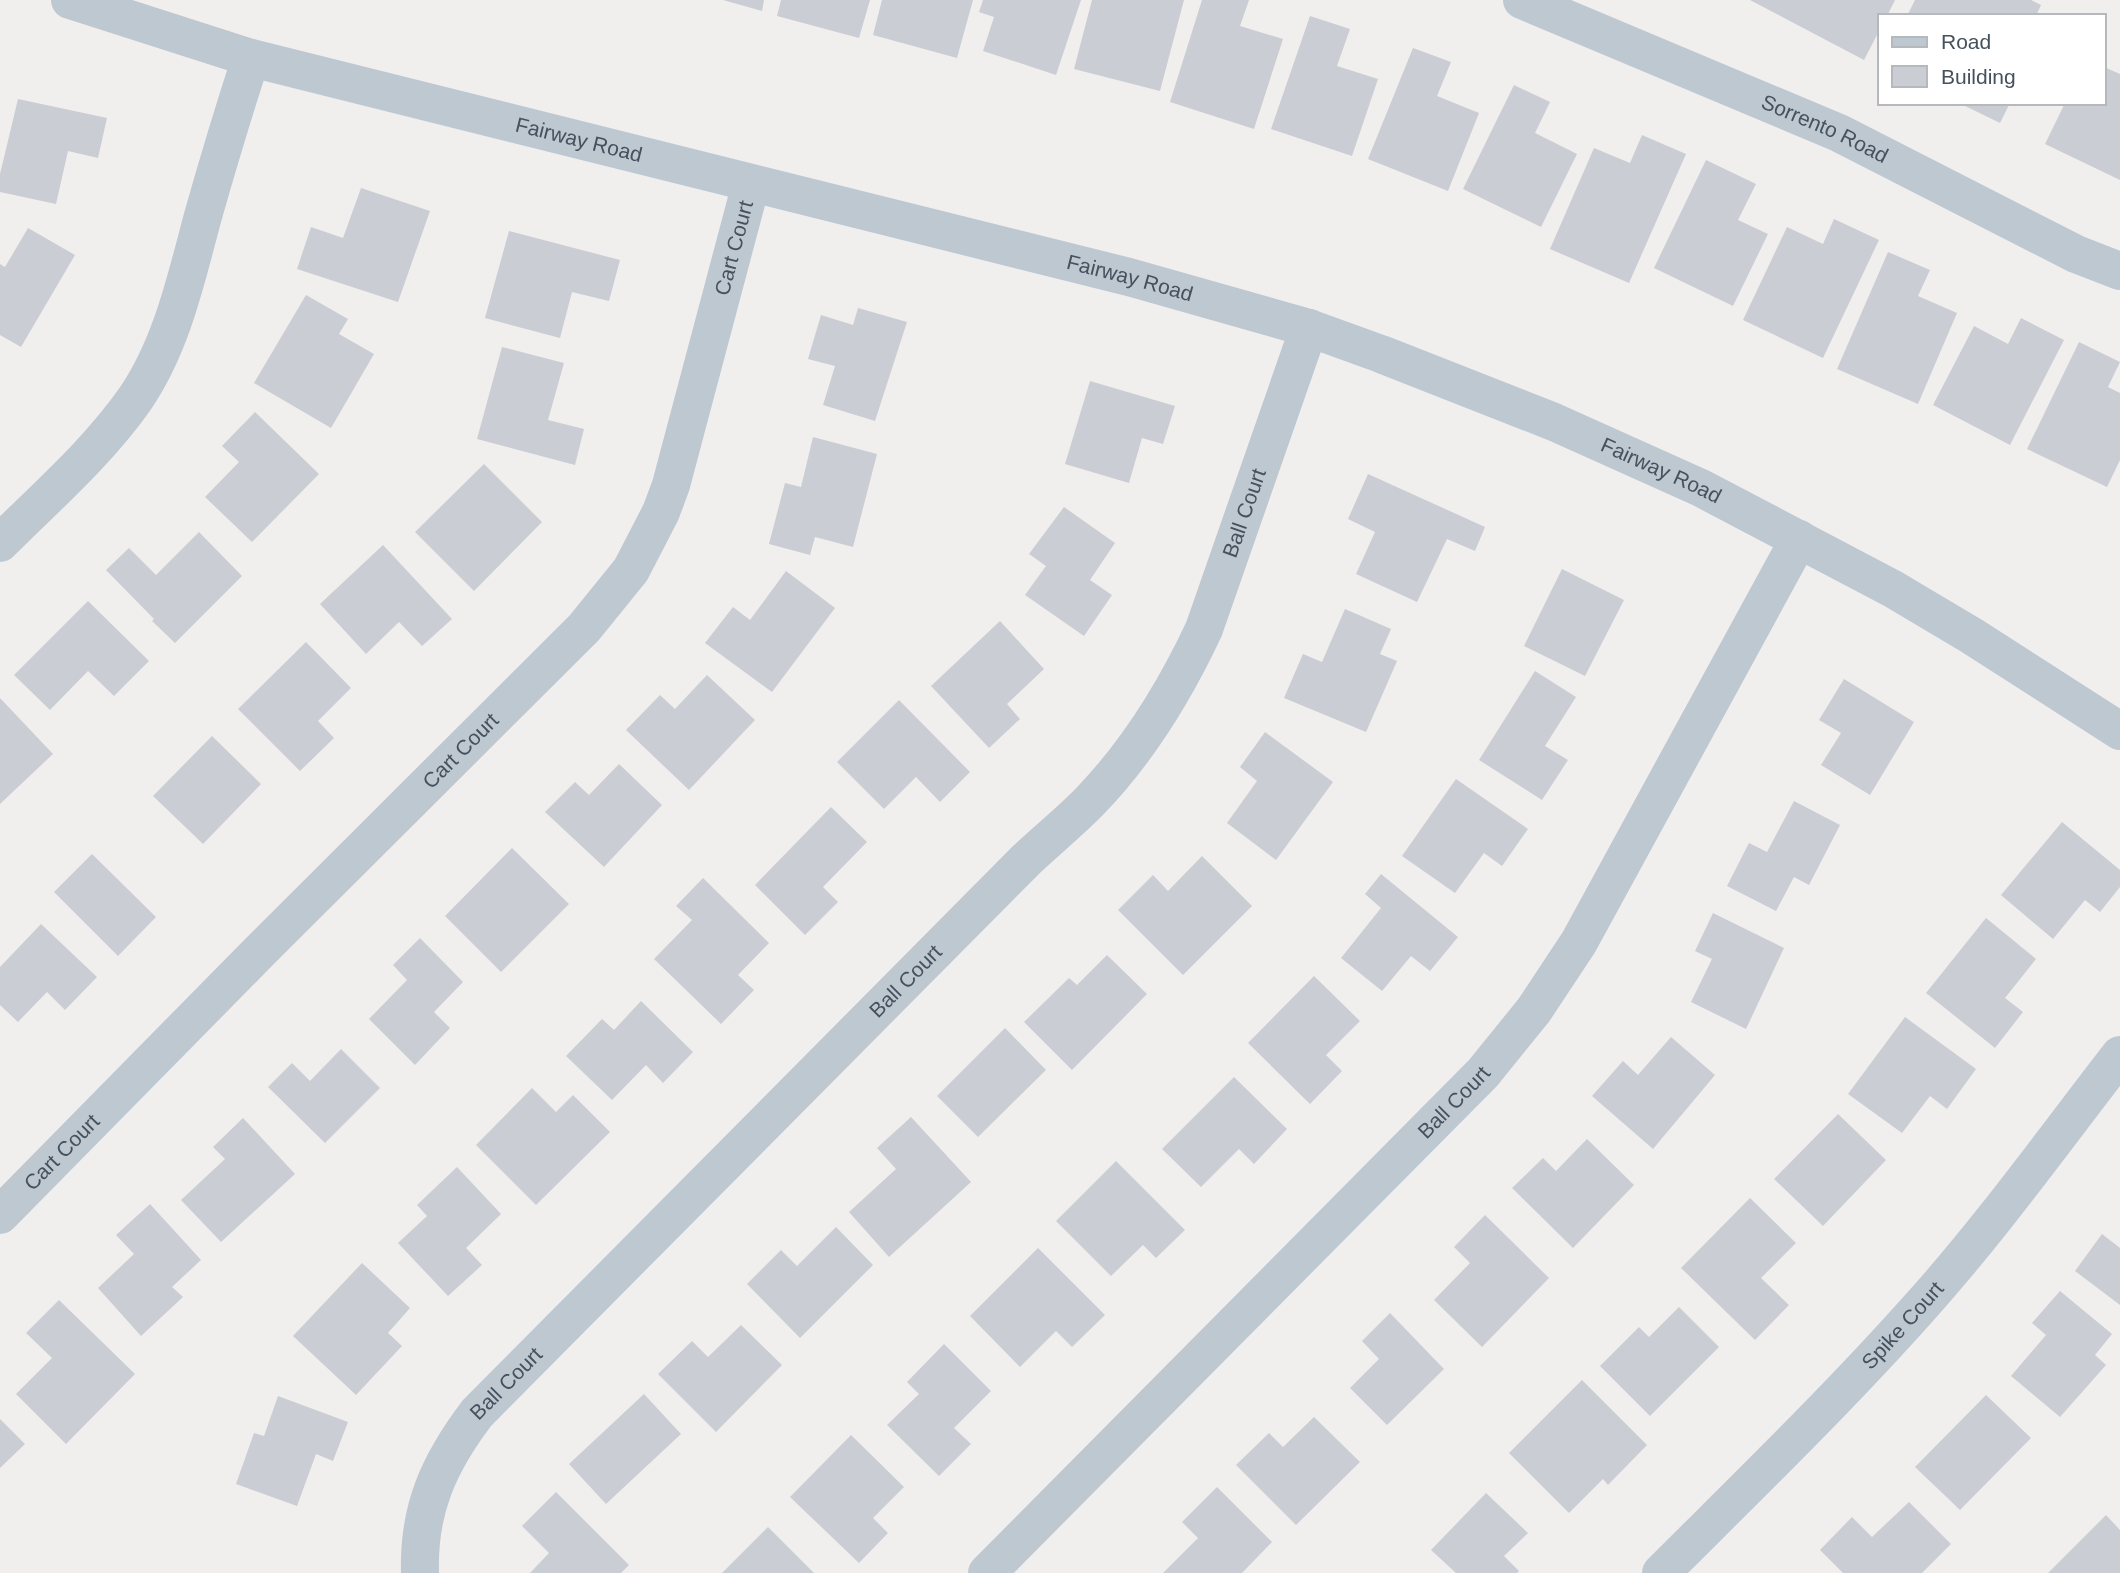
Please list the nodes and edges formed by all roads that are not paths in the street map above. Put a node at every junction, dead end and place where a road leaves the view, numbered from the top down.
1 (70, 0) edge
2 (1522, 0) edge
3 (251, 58) junction
4 (751, 184) junction
5 (2120, 271) edge
6 (1309, 328) junction
7 (1799, 539) junction
8 (0, 543) edge
9 (2120, 731) edge
10 (2120, 1055) edge
11 (0, 1215) edge
12 (420, 1573) edge
13 (987, 1573) edge
14 (1661, 1573) edge

1 - 3 street, Fairway Road
2 - 5 street, Sorrento Road
3 - 4 street, Fairway Road
3 - 8 street
4 - 6 street, Fairway Road
4 - 11 street, Cart Court
6 - 7 street, Fairway Road
6 - 12 street, Ball Court
7 - 9 street, Fairway Road
7 - 13 street, Ball Court
10 - 14 street, Spike Court

